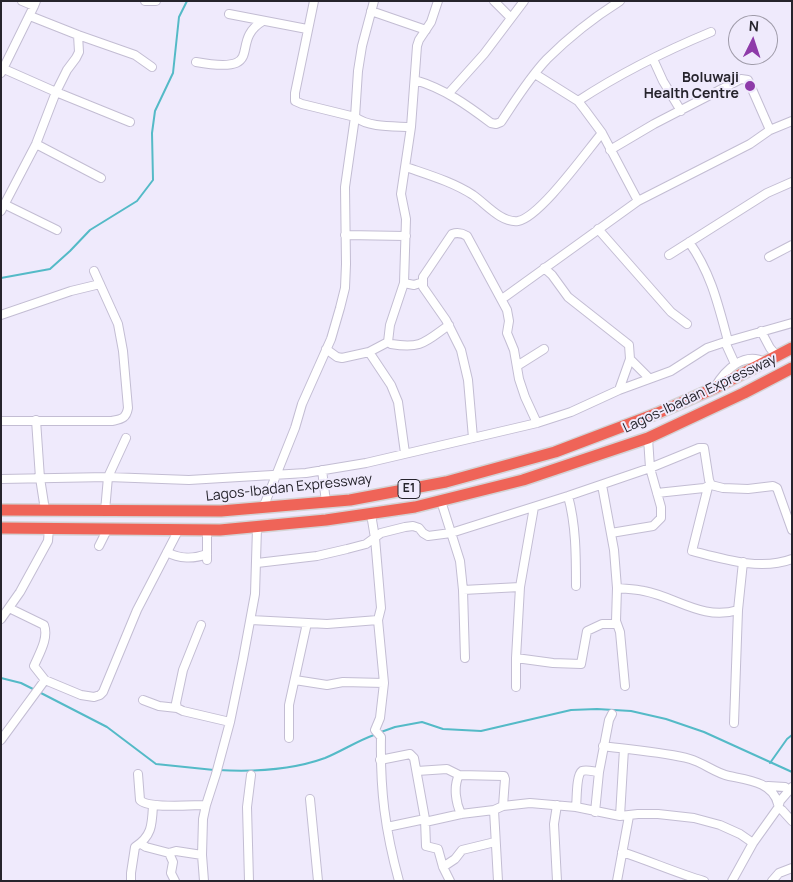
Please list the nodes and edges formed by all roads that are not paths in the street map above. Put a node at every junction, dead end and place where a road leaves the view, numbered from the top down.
1 (22, 1) edge
2 (145, 1) edge
3 (156, 1) edge
4 (314, 1) edge
5 (374, 1) edge
6 (438, 1) edge
7 (494, 1) edge
8 (524, 1) edge
9 (620, 1) edge
10 (35, 4) edge
11 (371, 11) junction
12 (229, 14) dead end
13 (30, 16) junction
14 (510, 17) junction
15 (263, 21) junction
16 (307, 29) junction
17 (426, 30) junction
18 (711, 32) dead end
19 (78, 35) junction
20 (653, 59) junction
21 (196, 62) dead end
22 (152, 67) dead end
23 (2, 71) edge
24 (535, 74) junction
25 (415, 80) junction
26 (56, 92) junction
27 (449, 93) junction
28 (578, 102) junction
29 (681, 111) junction
30 (355, 117) junction
31 (792, 121) edge
32 (130, 122) dead end
33 (411, 127) junction
34 (770, 130) junction
35 (602, 134) junction
36 (36, 144) junction
37 (610, 150) junction
38 (406, 167) junction
39 (100, 178) dead end
40 (792, 182) edge
41 (638, 201) junction
42 (4, 208) edge
43 (598, 229) junction
44 (57, 230) dead end
45 (345, 235) junction
46 (406, 236) junction
47 (689, 242) junction
48 (792, 245) edge
49 (669, 255) dead end
50 (769, 257) dead end
51 (544, 268) junction
52 (94, 271) dead end
53 (423, 282) junction
54 (404, 283) junction
55 (100, 284) junction
56 (502, 299) junction
57 (1, 315) edge
58 (792, 323) edge
59 (687, 324) dead end
60 (449, 325) junction
61 (762, 331) junction
62 (726, 341) junction
63 (388, 342) junction
64 (792, 348) edge
65 (544, 349) dead end
66 (326, 350) junction
67 (369, 352) junction
68 (777, 356) junction
69 (630, 359) junction
70 (765, 362) junction
71 (734, 364) junction
72 (517, 366) junction
73 (792, 368) edge
74 (649, 378) junction
75 (715, 388) junction
76 (619, 390) junction
77 (36, 420) junction
78 (1, 421) edge
79 (537, 423) junction
80 (126, 438) dead end
81 (473, 438) junction
82 (648, 438) junction
83 (405, 453) junction
84 (650, 468) junction
85 (322, 470) junction
86 (275, 476) junction
87 (108, 477) junction
88 (40, 478) junction
89 (1, 479) edge
90 (602, 485) junction
91 (709, 486) junction
92 (657, 493) junction
93 (568, 496) junction
94 (441, 501) junction
95 (326, 502) junction
96 (534, 507) junction
97 (263, 508) junction
98 (1, 510) edge
99 (45, 510) junction
100 (105, 511) junction
101 (371, 514) junction
102 (1, 528) edge
103 (49, 528) junction
104 (258, 528) junction
105 (107, 530) junction
106 (208, 530) junction
107 (792, 530) edge
108 (178, 531) junction
109 (451, 533) junction
110 (611, 533) junction
111 (375, 538) junction
112 (99, 546) dead end
113 (167, 552) junction
114 (792, 559) edge
115 (743, 562) junction
116 (257, 563) junction
117 (576, 586) dead end
118 (520, 588) junction
119 (617, 588) junction
120 (463, 590) junction
121 (10, 608) junction
122 (738, 610) junction
123 (1, 619) edge
124 (251, 620) junction
125 (378, 620) junction
126 (307, 623) junction
127 (616, 624) junction
128 (201, 625) dead end
129 (464, 658) dead end
130 (516, 658) junction
131 (295, 680) junction
132 (42, 683) junction
133 (384, 683) junction
134 (625, 686) dead end
135 (516, 687) dead end
136 (143, 700) dead end
137 (177, 708) junction
138 (612, 714) dead end
139 (230, 722) junction
140 (734, 722) dead end
141 (289, 738) dead end
142 (1, 740) edge
143 (603, 746) junction
144 (624, 749) junction
145 (380, 760) junction
146 (417, 771) junction
147 (598, 772) junction
148 (138, 774) dead end
149 (250, 775) dead end
150 (458, 775) junction
151 (766, 786) junction
152 (790, 789) edge
153 (310, 799) dead end
154 (153, 805) junction
155 (206, 805) junction
156 (557, 805) junction
157 (503, 806) junction
158 (778, 806) junction
159 (576, 807) junction
160 (494, 810) junction
161 (595, 812) junction
162 (461, 814) junction
163 (625, 816) junction
164 (425, 820) junction
165 (792, 821) edge
166 (387, 827) junction
167 (495, 842) junction
168 (752, 843) junction
169 (142, 844) junction
170 (622, 852) junction
171 (169, 853) junction
172 (202, 855) junction
173 (443, 867) junction
174 (792, 868) edge
175 (131, 881) edge
176 (175, 881) edge
177 (204, 881) edge
178 (249, 881) edge
179 (318, 881) edge
180 (399, 881) edge
181 (450, 881) edge
182 (498, 881) edge
183 (557, 881) edge
184 (617, 881) edge
185 (704, 881) edge
186 (732, 881) edge
187 (772, 881) edge

1 - 10 street
2 - 3 street
4 - 16 street
5 - 11 street
6 - 17 street
7 - 14 street
8 - 14 street
9 - 24 street
10 - 13 street
11 - 17 street
11 - 30 street
12 - 15 street
13 - 19 street
13 - 23 street
14 - 27 street
15 - 16 street
15 - 21 street
16 - 30 street
17 - 25 street
18 - 20 street
19 - 22 street
19 - 26 street
20 - 28 street
20 - 29 street
23 - 26 street
24 - 27 street
24 - 28 street
25 - 27 street
25 - 33 street
26 - 32 street
26 - 36 street
28 - 35 street
29 - 34 street
29 - 37 street
30 - 33 street
30 - 45 street
31 - 34 street
33 - 38 street
34 - 41 street
35 - 37 street
35 - 38 street
36 - 39 street
36 - 42 street
37 - 41 street
38 - 46 street
40 - 47 street
41 - 43 street
42 - 44 street
43 - 51 street
43 - 59 street
45 - 46 street
45 - 66 street
46 - 54 street
47 - 49 street
47 - 62 street
48 - 50 street
51 - 56 street
51 - 69 street
52 - 55 street
53 - 54 street
53 - 56 street
53 - 60 street
54 - 63 street
55 - 57 street
55 - 77 street
56 - 72 street
58 - 61 street
60 - 63 street
60 - 81 street
61 - 62 street
61 - 68 street
62 - 71 street
62 - 74 street
63 - 67 street
64 - 68 highway, Lagos-Ibadan Expressway / E1
65 - 72 street
66 - 67 street
66 - 86 street
67 - 83 street
68 - 70 highway, Lagos-Ibadan Expressway / E1
69 - 74 street
69 - 76 street
70 - 71 street
70 - 75 highway, Lagos-Ibadan Expressway / E1
71 - 75 street
72 - 79 street
73 - 82 highway, Lagos-Ibadan Expressway / E1
74 - 76 street
75 - 95 highway, Lagos-Ibadan Expressway / E1
76 - 79 street
77 - 78 street
77 - 88 street
79 - 81 street
80 - 87 street
81 - 83 street
82 - 84 street
82 - 94 highway, Lagos-Ibadan Expressway / E1
83 - 85 street
84 - 90 street
84 - 91 street
84 - 92 street
85 - 86 street
85 - 95 street
86 - 87 street
86 - 97 street
87 - 88 street
87 - 100 street
88 - 89 street
88 - 99 street
90 - 93 street
90 - 110 street
91 - 92 street
91 - 107 street
91 - 115 street
92 - 110 street
93 - 96 street
93 - 117 street
94 - 101 highway, Lagos-Ibadan Expressway / E1
94 - 109 street
95 - 97 highway, Lagos-Ibadan Expressway / E1
96 - 109 street
96 - 118 street
97 - 100 highway, Lagos-Ibadan Expressway / E1
98 - 99 highway, Lagos-Ibadan Expressway / E1
99 - 100 highway, Lagos-Ibadan Expressway / E1
101 - 104 highway, Lagos-Ibadan Expressway / E1
101 - 111 street
102 - 103 highway, Lagos-Ibadan Expressway / E1
103 - 105 highway, Lagos-Ibadan Expressway / E1
103 - 121 street
104 - 106 highway, Lagos-Ibadan Expressway / E1
104 - 116 street
105 - 108 highway, Lagos-Ibadan Expressway / E1
105 - 112 street
106 - 108 highway, Lagos-Ibadan Expressway / E1
106 - 113 street
108 - 113 street
109 - 111 street
109 - 120 street
110 - 119 street
111 - 116 street
111 - 125 street
113 - 132 street
114 - 115 street
115 - 122 street
116 - 124 street
118 - 120 street
118 - 130 street
119 - 122 street
119 - 127 street
120 - 129 street
121 - 123 street
121 - 132 street
122 - 140 street
124 - 126 street
124 - 139 street
125 - 126 street
125 - 133 street
126 - 131 street
127 - 130 street
127 - 134 street
128 - 137 street
130 - 135 street
131 - 133 street
131 - 141 street
132 - 142 street
133 - 145 street
136 - 137 street
137 - 139 street
138 - 143 street
139 - 155 street
143 - 144 street
143 - 147 street
144 - 151 street
144 - 163 street
145 - 146 street
145 - 166 street
146 - 150 street
146 - 164 street
147 - 159 street
147 - 161 street
148 - 154 street
149 - 178 street
150 - 157 street
150 - 162 street
151 - 152 street
151 - 158 street
152 - 158 street
153 - 179 street
154 - 155 street
154 - 169 street
155 - 172 street
156 - 157 street
156 - 159 street
156 - 183 street
157 - 160 street
158 - 165 street
158 - 168 street
159 - 161 street
160 - 162 street
160 - 167 street
161 - 163 street
162 - 164 street
163 - 168 street
163 - 170 street
164 - 166 street
164 - 173 street
166 - 180 street
167 - 173 street
167 - 182 street
168 - 186 street
169 - 171 street
169 - 175 street
170 - 184 street
170 - 185 street
171 - 172 street
171 - 176 street
172 - 177 street
173 - 181 street
174 - 187 street

